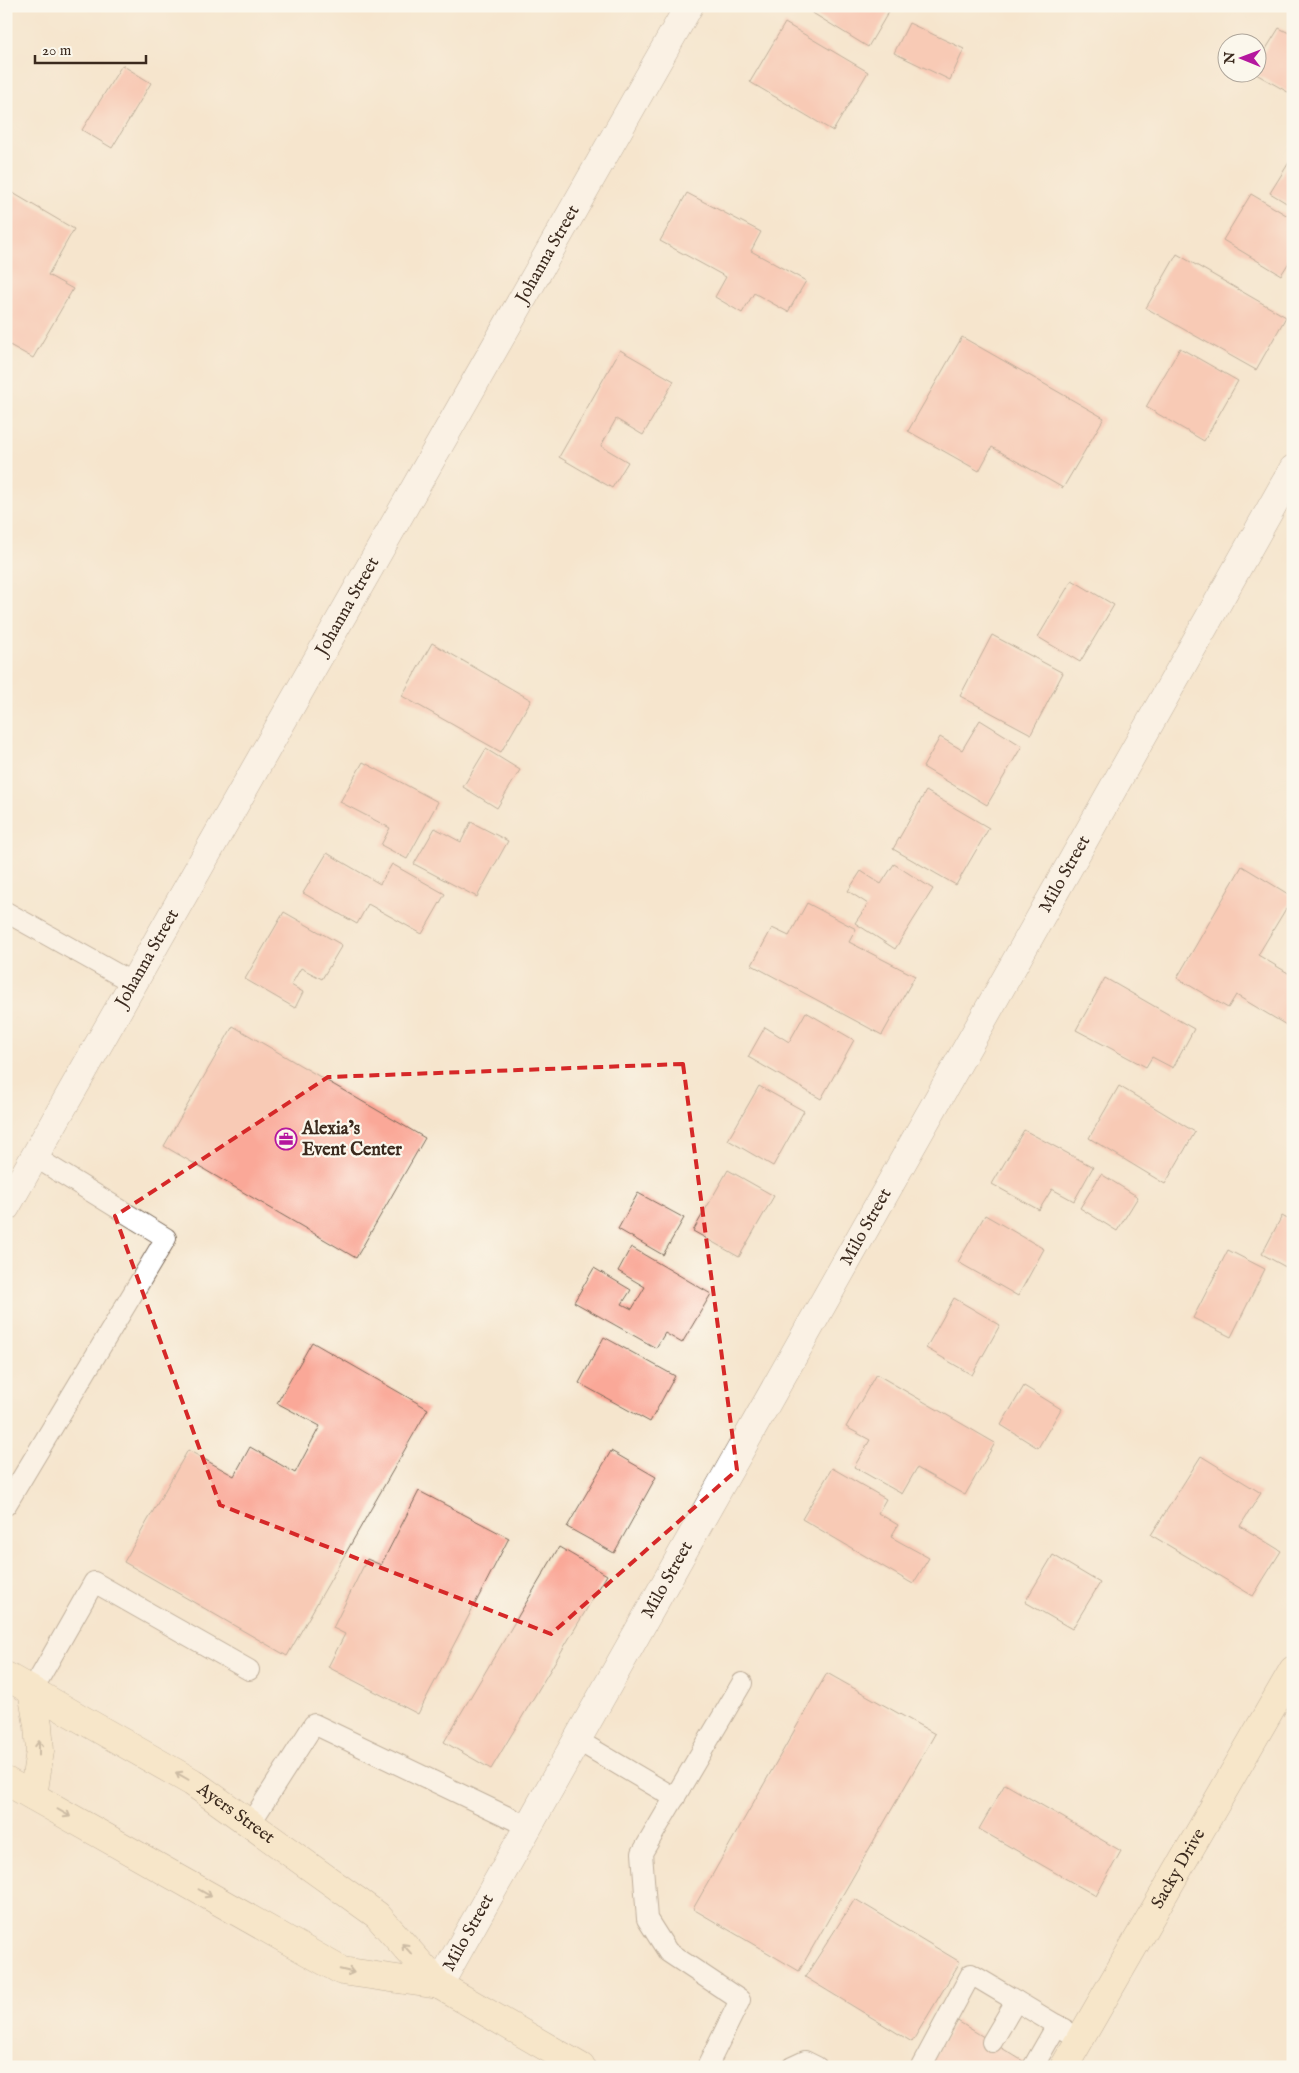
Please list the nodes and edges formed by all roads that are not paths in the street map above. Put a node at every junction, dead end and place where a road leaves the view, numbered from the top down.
1 (689, 6) edge
2 (1293, 470) edge
3 (6, 912) edge
4 (133, 984) junction
5 (35, 1157) junction
6 (6, 1207) edge
7 (6, 1505) edge
8 (250, 1670) dead end
9 (1293, 1670) edge
10 (6, 1676) edge
11 (742, 1683) dead end
12 (32, 1691) junction
13 (577, 1740) junction
14 (6, 1780) edge
15 (34, 1796) junction
16 (675, 1798) junction
17 (250, 1824) junction
18 (529, 1826) junction
19 (439, 1985) junction
20 (1016, 2001) junction
21 (1057, 2025) junction
22 (1080, 2039) junction
23 (992, 2042) dead end
24 (581, 2067) edge
25 (707, 2067) edge
26 (792, 2067) edge
27 (817, 2067) edge
28 (921, 2067) edge
29 (1033, 2067) edge
30 (1064, 2067) edge

1 - 4 street, Johanna Street
2 - 13 street, Milo Street
3 - 4 lane
4 - 5 street, Johanna Street
5 - 6 street, Johanna Street
5 - 7 lane
8 - 12 lane
9 - 22 main road, Sacky Drive
10 - 12 main road, Ayers Street
11 - 16 lane
15 -> 12 main road
17 -> 12 main road, Ayers Street
13 - 16 lane
13 - 18 street, Milo Street
14 - 15 main road, Ayers Street
15 -> 19 main road, Ayers Street
16 - 25 lane
17 - 18 lane
19 -> 17 main road, Ayers Street
18 - 19 street, Milo Street
19 - 24 main road, Ayers Street
20 - 21 lane
20 - 23 lane
20 - 28 lane
21 - 22 lane
21 - 29 lane
22 - 30 main road, Sacky Drive
26 - 27 lane

